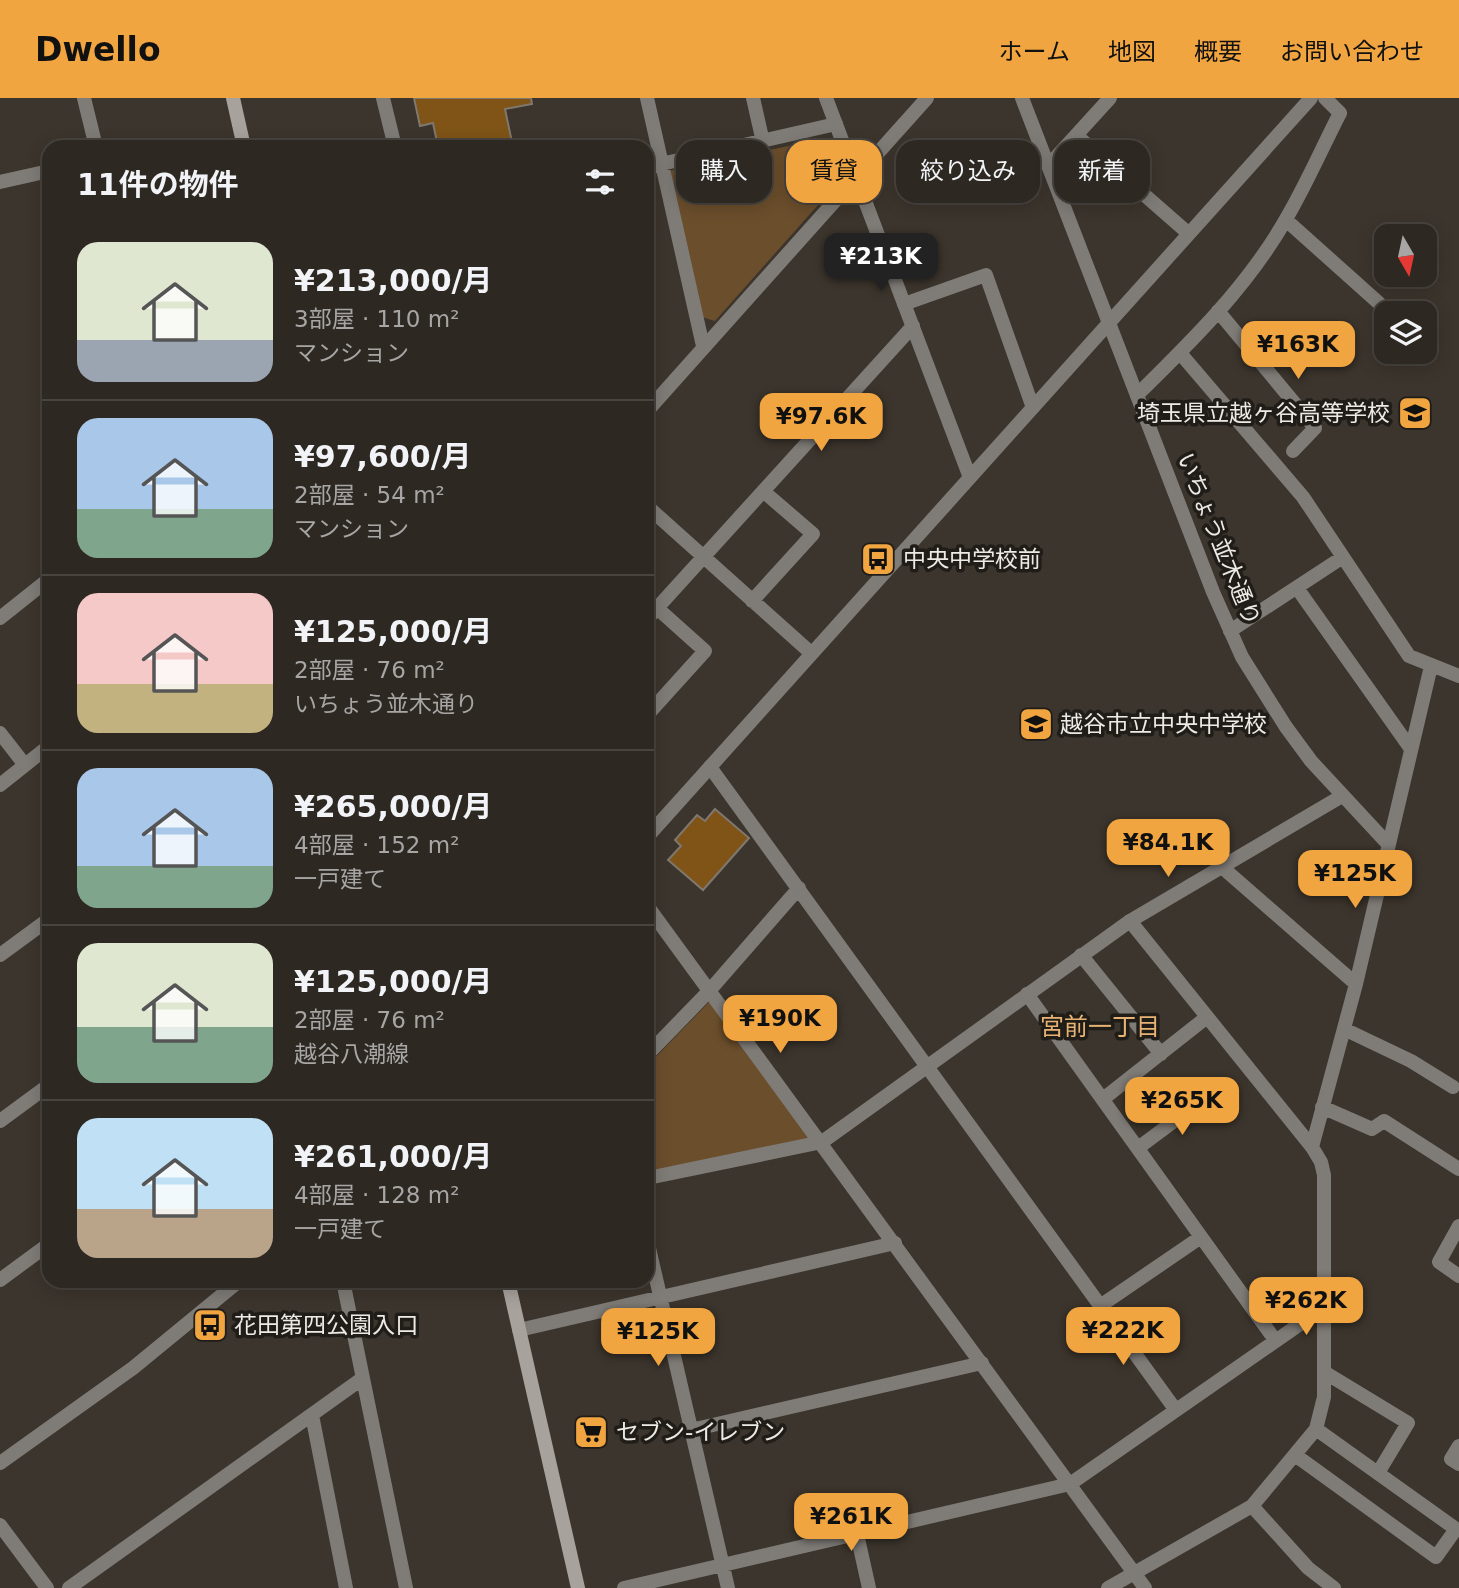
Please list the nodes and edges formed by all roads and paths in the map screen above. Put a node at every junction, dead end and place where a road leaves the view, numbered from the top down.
1 (84, 98) edge
2 (233, 98) edge
3 (383, 98) edge
4 (647, 98) edge
5 (753, 98) edge
6 (826, 98) edge
7 (927, 98) edge
8 (1022, 98) edge
9 (1110, 98) edge
10 (1311, 98) edge
11 (1325, 98) edge
12 (836, 124) junction
13 (1076, 135) junction
14 (94, 140) edge
15 (242, 140) edge
16 (393, 140) edge
17 (652, 140) edge
18 (763, 140) edge
19 (771, 140) edge
20 (842, 140) edge
21 (882, 148) edge
22 (676, 161) edge
23 (655, 165) edge
24 (1049, 165) junction
25 (42, 173) edge
26 (0, 182) edge
27 (832, 203) edge
28 (866, 203) edge
29 (1286, 220) junction
30 (1188, 233) junction
31 (1377, 301) edge
32 (904, 304) junction
33 (1218, 311) junction
34 (1109, 321) junction
35 (913, 326) junction
36 (703, 346) junction
37 (1180, 353) junction
38 (1137, 395) junction
39 (654, 403) edge
40 (1032, 405) junction
41 (1293, 451) dead end
42 (969, 475) junction
43 (763, 491) junction
44 (654, 512) edge
45 (704, 557) junction
46 (1343, 557) junction
47 (42, 585) edge
48 (1297, 588) junction
49 (752, 601) junction
50 (654, 611) edge
51 (654, 614) edge
52 (0, 618) edge
53 (1230, 631) junction
54 (811, 653) junction
55 (1431, 666) junction
56 (1459, 676) edge
57 (654, 708) edge
58 (0, 733) edge
59 (1411, 749) junction
60 (42, 752) edge
61 (25, 765) junction
62 (710, 767) junction
63 (0, 785) edge
64 (1342, 796) junction
65 (654, 829) edge
66 (1388, 844) junction
67 (1223, 868) junction
68 (799, 888) junction
69 (654, 915) edge
70 (1129, 921) junction
71 (42, 924) edge
72 (0, 955) edge
73 (1081, 955) junction
74 (1356, 984) junction
75 (710, 990) junction
76 (1027, 994) junction
77 (1207, 1017) junction
78 (1344, 1029) junction
79 (654, 1048) edge
80 (1161, 1054) junction
81 (929, 1068) junction
82 (1452, 1087) dead end
83 (42, 1090) edge
84 (1205, 1098) dead end
85 (1103, 1099) junction
86 (1322, 1107) junction
87 (0, 1121) edge
88 (822, 1142) junction
89 (1312, 1147) junction
90 (1138, 1148) junction
91 (1459, 1169) edge
92 (654, 1177) edge
93 (1459, 1226) edge
94 (1201, 1237) junction
95 (895, 1243) junction
96 (42, 1249) edge
97 (654, 1271) edge
98 (1459, 1276) edge
99 (0, 1280) edge
100 (230, 1288) edge
101 (344, 1288) edge
102 (510, 1288) edge
103 (660, 1298) junction
104 (1100, 1306) junction
105 (1322, 1308) junction
106 (519, 1331) junction
107 (1275, 1340) junction
108 (982, 1363) junction
109 (1324, 1372) junction
110 (363, 1378) junction
111 (1175, 1409) junction
112 (312, 1415) junction
113 (1316, 1429) junction
114 (691, 1430) junction
115 (1459, 1446) edge
116 (1294, 1455) junction
117 (0, 1463) edge
118 (1459, 1464) edge
119 (1378, 1473) junction
120 (1070, 1484) junction
121 (1252, 1506) junction
122 (0, 1525) edge
123 (857, 1534) junction
124 (723, 1565) junction
125 (1135, 1576) junction
126 (47, 1588) edge
127 (69, 1588) edge
128 (346, 1588) edge
129 (406, 1588) edge
130 (578, 1588) edge
131 (624, 1588) edge
132 (728, 1588) edge
133 (869, 1588) edge
134 (1108, 1588) edge
135 (1145, 1588) edge
136 (1334, 1588) edge

1 - 14 street
2 - 15 main road
3 - 16 street
4 - 17 street
5 - 18 street
6 - 12 street
7 - 21 street
8 - 24 street, いちょう並木通り
9 - 13 street
10 - 30 street
11 - 29 street
12 - 19 street
12 - 20 street
13 - 24 street
13 - 30 street
22 - 23 street
23 - 36 street
24 - 34 street, いちょう並木通り
25 - 26 street
27 - 36 street
28 - 32 street
29 - 31 street
29 - 33 street
30 - 34 street
32 - 35 street
32 - 40 street
33 - 37 street
33 - 41 street
34 - 38 street, いちょう並木通り
34 - 40 street
35 - 42 street
35 - 43 street
36 - 39 street
37 - 38 street
37 - 46 street
38 - 53 street, いちょう並木通り
40 - 42 street
42 - 54 street
43 - 45 street
43 - 49 street
44 - 45 street
45 - 49 street
45 - 50 street
46 - 48 street
46 - 55 street
47 - 52 street
48 - 53 street
48 - 59 street
49 - 54 street
51 - 57 street
53 - 64 street, いちょう並木通り
54 - 62 street
55 - 56 street
55 - 59 street
58 - 61 street
59 - 66 street
60 - 61 street
61 - 63 street
62 - 65 street
62 - 68 street
64 - 66 street, いちょう並木通り
64 - 67 street
66 - 74 street
67 - 70 street
67 - 74 street
68 - 75 street
68 - 81 street
69 - 75 street
70 - 73 street
70 - 77 street
71 - 72 street
73 - 76 street
73 - 80 street
74 - 78 street
75 - 79 street
75 - 88 street
76 - 81 street
76 - 85 street
77 - 80 street
77 - 89 street
78 - 82 street
78 - 86 street
80 - 85 street
81 - 88 street
81 - 104 street
83 - 87 street
84 - 90 street
85 - 90 street
86 - 89 street
86 - 91 street
88 - 92 street
88 - 95 street
89 - 105 street
90 - 94 street
93 - 98 street
94 - 104 street
94 - 107 street
95 - 103 street
95 - 108 street
96 - 99 street
97 - 103 street
100 - 117 street
101 - 110 street
102 - 106 main road
103 - 106 street
103 - 114 street
104 - 111 street
105 - 107 street
105 - 109 street
106 - 130 main road
107 - 111 street
108 - 114 street
108 - 120 street
109 - 113 street
109 - 119 street
110 - 112 street
110 - 129 street
111 - 120 street
112 - 127 street
112 - 128 street
113 - 116 street
113 - 119 street
114 - 124 street
115 - 118 street
116 - 119 street
116 - 121 street
120 - 123 street
120 - 125 street
121 - 125 street
121 - 136 street
122 - 126 street
123 - 124 street
123 - 133 street
124 - 131 street
124 - 132 street
125 - 134 street
125 - 135 street

